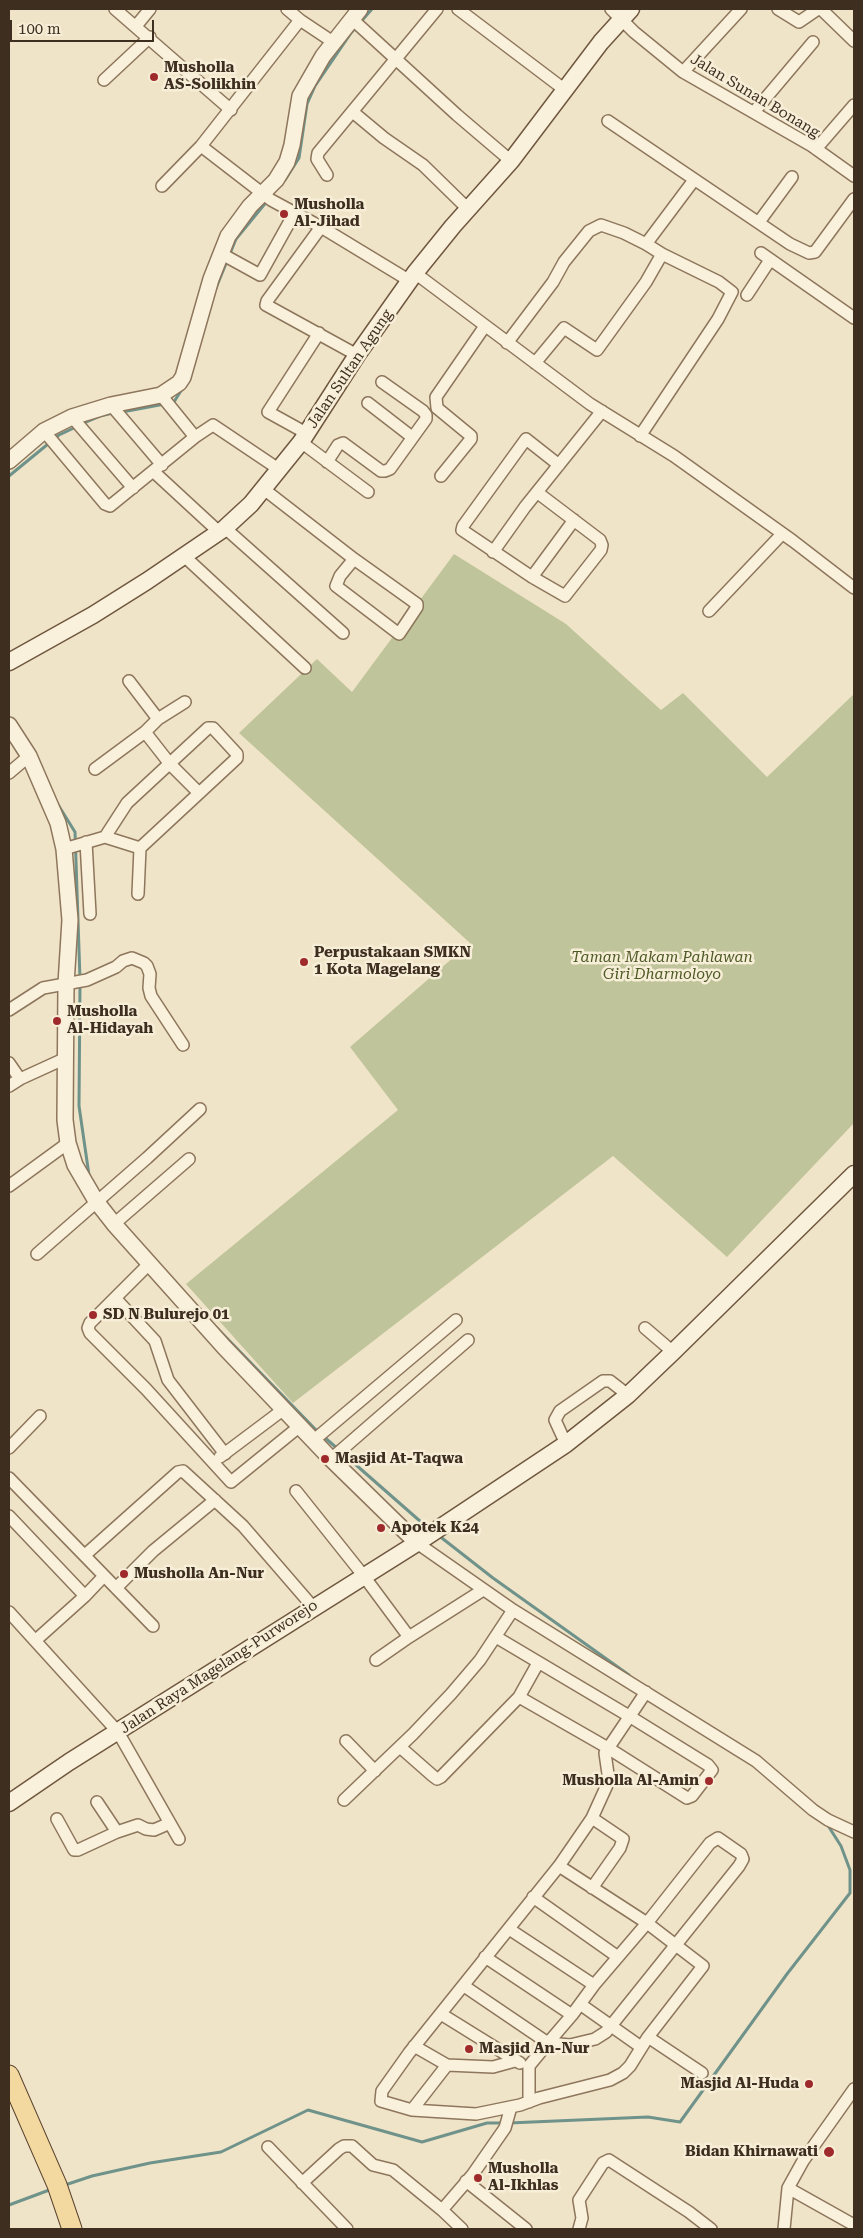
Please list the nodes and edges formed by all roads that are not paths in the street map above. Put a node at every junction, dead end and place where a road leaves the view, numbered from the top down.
1 (115, 9) edge
2 (150, 9) edge
3 (287, 9) edge
4 (438, 9) edge
5 (458, 9) edge
6 (741, 9) edge
7 (778, 9) edge
8 (819, 9) edge
9 (621, 12) edge
10 (357, 19) edge
11 (300, 20) junction
12 (136, 26) junction
13 (150, 38) junction
14 (854, 40) edge
15 (333, 42) junction
16 (813, 42) dead end
17 (396, 58) junction
18 (683, 72) junction
19 (104, 80) dead end
20 (565, 90) junction
21 (854, 104) edge
22 (231, 110) junction
23 (754, 112) junction
24 (354, 113) junction
25 (608, 121) dead end
26 (201, 146) junction
27 (816, 149) junction
28 (511, 161) junction
29 (327, 175) dead end
30 (854, 176) edge
31 (792, 177) dead end
32 (694, 180) junction
33 (162, 186) dead end
34 (266, 196) junction
35 (854, 199) edge
36 (468, 209) junction
37 (295, 212) junction
38 (759, 222) junction
39 (321, 227) junction
40 (646, 244) junction
41 (220, 253) junction
42 (662, 254) junction
43 (413, 277) junction
44 (747, 295) dead end
45 (854, 318) edge
46 (485, 326) junction
47 (319, 332) junction
48 (507, 343) junction
49 (357, 355) junction
50 (535, 363) junction
51 (382, 382) dead end
52 (161, 395) junction
53 (368, 403) dead end
54 (111, 405) junction
55 (602, 411) junction
56 (72, 417) junction
57 (44, 431) junction
58 (640, 436) junction
59 (195, 437) junction
60 (304, 438) junction
61 (412, 438) junction
62 (9, 461) edge
63 (327, 462) junction
64 (559, 465) junction
65 (158, 469) junction
66 (280, 470) junction
67 (441, 476) dead end
68 (133, 488) junction
69 (265, 490) junction
70 (368, 492) dead end
71 (538, 493) junction
72 (574, 520) junction
73 (222, 530) junction
74 (782, 534) junction
75 (493, 552) junction
76 (183, 555) junction
77 (354, 559) junction
78 (532, 577) junction
79 (854, 588) edge
80 (710, 611) dead end
81 (343, 633) dead end
82 (9, 662) edge
83 (305, 668) dead end
84 (129, 681) dead end
85 (185, 702) dead end
86 (158, 719) junction
87 (9, 725) edge
88 (145, 732) junction
89 (29, 756) junction
90 (170, 764) junction
91 (95, 769) dead end
92 (9, 773) edge
93 (199, 793) junction
94 (106, 836) junction
95 (74, 846) junction
96 (140, 848) junction
97 (138, 894) dead end
98 (90, 914) dead end
99 (73, 984) junction
100 (9, 1010) edge
101 (183, 1045) dead end
102 (66, 1058) junction
103 (9, 1063) edge
104 (20, 1079) junction
105 (9, 1086) edge
106 (200, 1109) dead end
107 (68, 1143) junction
108 (189, 1158) dead end
109 (854, 1174) edge
110 (9, 1186) edge
111 (102, 1197) junction
112 (120, 1220) junction
113 (37, 1254) dead end
114 (150, 1263) junction
115 (115, 1298) junction
116 (456, 1320) dead end
117 (645, 1328) dead end
118 (468, 1340) dead end
119 (673, 1352) junction
120 (628, 1395) junction
121 (284, 1408) junction
122 (40, 1416) dead end
123 (300, 1426) junction
124 (318, 1437) junction
125 (566, 1444) junction
126 (9, 1448) edge
127 (225, 1454) junction
128 (338, 1454) junction
129 (212, 1462) junction
130 (9, 1478) edge
131 (296, 1491) dead end
132 (215, 1500) junction
133 (9, 1516) edge
134 (424, 1538) junction
135 (85, 1555) junction
136 (363, 1575) junction
137 (104, 1576) junction
138 (116, 1588) junction
139 (483, 1590) junction
140 (85, 1596) junction
141 (313, 1607) junction
142 (513, 1610) junction
143 (9, 1612) edge
144 (153, 1626) dead end
145 (496, 1636) junction
146 (409, 1637) junction
147 (36, 1640) junction
148 (376, 1660) dead end
149 (538, 1663) junction
150 (646, 1692) junction
151 (518, 1697) junction
152 (630, 1716) junction
153 (118, 1732) junction
154 (346, 1741) dead end
155 (400, 1748) junction
156 (608, 1748) junction
157 (375, 1771) junction
158 (344, 1800) dead end
159 (97, 1802) dead end
160 (9, 1803) edge
161 (592, 1818) junction
162 (57, 1819) dead end
163 (170, 1823) junction
164 (117, 1832) junction
165 (854, 1832) edge
166 (179, 1839) dead end
167 (559, 1866) junction
168 (592, 1888) junction
169 (533, 1897) junction
170 (647, 1923) junction
171 (509, 1929) junction
172 (676, 1945) junction
173 (485, 1957) junction
174 (618, 1957) junction
175 (594, 1985) junction
176 (464, 1986) junction
177 (580, 2004) junction
178 (441, 2014) junction
179 (572, 2015) junction
180 (611, 2026) junction
181 (648, 2037) junction
182 (548, 2043) junction
183 (414, 2046) junction
184 (641, 2047) junction
185 (515, 2061) junction
186 (447, 2066) junction
187 (529, 2066) junction
188 (702, 2073) dead end
189 (9, 2075) edge
190 (854, 2089) edge
191 (529, 2102) junction
192 (412, 2110) junction
193 (511, 2111) junction
194 (268, 2147) dead end
195 (466, 2181) junction
196 (302, 2183) junction
197 (788, 2188) junction
198 (442, 2210) junction
199 (454, 2220) junction
200 (854, 2225) edge
201 (72, 2229) edge
202 (347, 2229) edge
203 (445, 2229) edge
204 (462, 2229) edge
205 (526, 2229) edge
206 (579, 2229) edge
207 (711, 2229) edge
208 (784, 2229) edge

1 - 12 street
2 - 12 street
3 - 11 street
4 - 17 street
5 - 20 street
6 - 18 street
7 - 8 street
8 - 14 street
9 - 18 street, Jalan Sunan Bonang
9 - 20 main road, Jalan Sultan Agung
10 - 15 street
10 - 17 street
11 - 15 street
11 - 22 street
12 - 13 street
13 - 19 street
13 - 22 street
15 - 34 street
16 - 23 street
17 - 24 street
17 - 28 street
18 - 23 street, Jalan Sunan Bonang
20 - 28 main road, Jalan Sultan Agung
21 - 27 street
22 - 26 street
23 - 27 street, Jalan Sunan Bonang
24 - 29 street
24 - 36 street
25 - 32 street
26 - 33 street
26 - 34 street
27 - 30 street, Jalan Sunan Bonang
28 - 36 main road, Jalan Sultan Agung
31 - 38 street
32 - 38 street
32 - 40 street
34 - 37 street
34 - 41 street
35 - 38 street
36 - 43 main road, Jalan Sultan Agung
37 - 39 street
37 - 41 street
39 - 43 street
39 - 47 street
40 - 42 street
40 - 48 street
41 - 52 street
42 - 50 street
42 - 58 street
43 - 46 street
43 - 49 main road, Jalan Sultan Agung
44 - 45 street
46 - 48 street
46 - 67 street
47 - 49 street
47 - 60 street
48 - 50 street
49 - 60 main road, Jalan Sultan Agung
50 - 55 street
51 - 61 street
52 - 54 street
52 - 59 street
53 - 61 street
54 - 56 street
54 - 65 street
55 - 58 street
55 - 64 street
56 - 57 street
56 - 68 street
57 - 62 street
57 - 68 street
58 - 74 street
59 - 65 street
59 - 66 street
60 - 63 street
60 - 66 main road, Jalan Sultan Agung
61 - 63 street
63 - 70 street
64 - 71 street
64 - 75 street
65 - 68 street
65 - 73 street
66 - 69 main road, Jalan Sultan Agung
69 - 73 main road, Jalan Sultan Agung
69 - 77 street
71 - 72 street
71 - 75 street
72 - 78 street
72 - 78 street
73 - 76 main road, Jalan Sultan Agung
73 - 81 street
74 - 79 street
74 - 80 street
75 - 78 street
76 - 82 main road, Jalan Sultan Agung
76 - 83 street
77 - 77 street
84 - 86 street
85 - 86 street
86 - 88 street
87 - 89 street
88 - 90 street
88 - 91 street
89 - 92 street
89 - 95 street
90 - 93 street
90 - 93 street
90 - 94 street
93 - 96 street
94 - 95 street
94 - 96 street
95 - 98 street
95 - 99 street
96 - 97 street
99 - 100 street
99 - 101 street
99 - 102 street
102 - 104 street
102 - 107 street
103 - 104 street
104 - 105 street
106 - 111 street
107 - 110 street
107 - 111 street
108 - 112 street
109 - 119 main road, Jalan Raya Magelang-Purworejo
111 - 112 street
111 - 113 street
112 - 114 street
114 - 115 street
114 - 121 street
115 - 127 street
115 - 129 street
116 - 124 street
117 - 119 street
118 - 128 street
119 - 120 main road, Jalan Raya Magelang-Purworejo
120 - 125 main road, Jalan Raya Magelang-Purworejo
120 - 125 street
121 - 123 street
121 - 127 street
122 - 126 street
123 - 124 street
123 - 129 street
124 - 128 street
125 - 134 main road, Jalan Raya Magelang-Purworejo
127 - 129 street
128 - 134 street
130 - 135 street
131 - 136 street
132 - 135 street
132 - 138 street
132 - 141 street
133 - 140 street
134 - 136 main road, Jalan Raya Magelang-Purworejo
134 - 139 street
135 - 137 street
136 - 141 main road, Jalan Raya Magelang-Purworejo
136 - 146 street
137 - 138 street
137 - 140 street
138 - 144 street
139 - 142 street
139 - 146 street
140 - 147 street
141 - 153 main road, Jalan Raya Magelang-Purworejo
142 - 145 street
142 - 150 street
143 - 147 street
145 - 149 street
145 - 155 street
146 - 148 street
147 - 153 street
149 - 151 street
149 - 152 street
150 - 152 street
150 - 165 street
151 - 155 street
151 - 156 street
152 - 156 street
152 - 156 street
153 - 160 main road, Jalan Raya Magelang-Purworejo
153 - 163 street
154 - 157 street
155 - 157 street
156 - 161 street
157 - 158 street
159 - 164 street
161 - 167 street
161 - 168 street
162 - 164 street
163 - 164 street
163 - 166 street
167 - 168 street
167 - 169 street
168 - 170 street
169 - 171 street
169 - 174 street
170 - 172 street
170 - 172 street
170 - 174 street
171 - 173 street
171 - 175 street
172 - 180 street
172 - 181 street
173 - 176 street
173 - 179 street
174 - 175 street
175 - 177 street
176 - 178 street
176 - 182 street
177 - 179 street
177 - 180 street
178 - 183 street
178 - 185 street
179 - 182 street
180 - 182 street
180 - 184 street
181 - 184 street
181 - 188 street
182 - 187 street
183 - 186 street
183 - 192 street
184 - 191 street
185 - 186 street
185 - 187 street
186 - 192 street
187 - 191 street
189 - 201 main road
190 - 197 street
191 - 193 street
192 - 193 street
193 - 195 street
194 - 196 street
195 - 198 street
195 - 205 street
196 - 198 street
196 - 202 street
197 - 200 street
197 - 208 street
198 - 199 street
199 - 203 street
199 - 204 street
206 - 207 street

